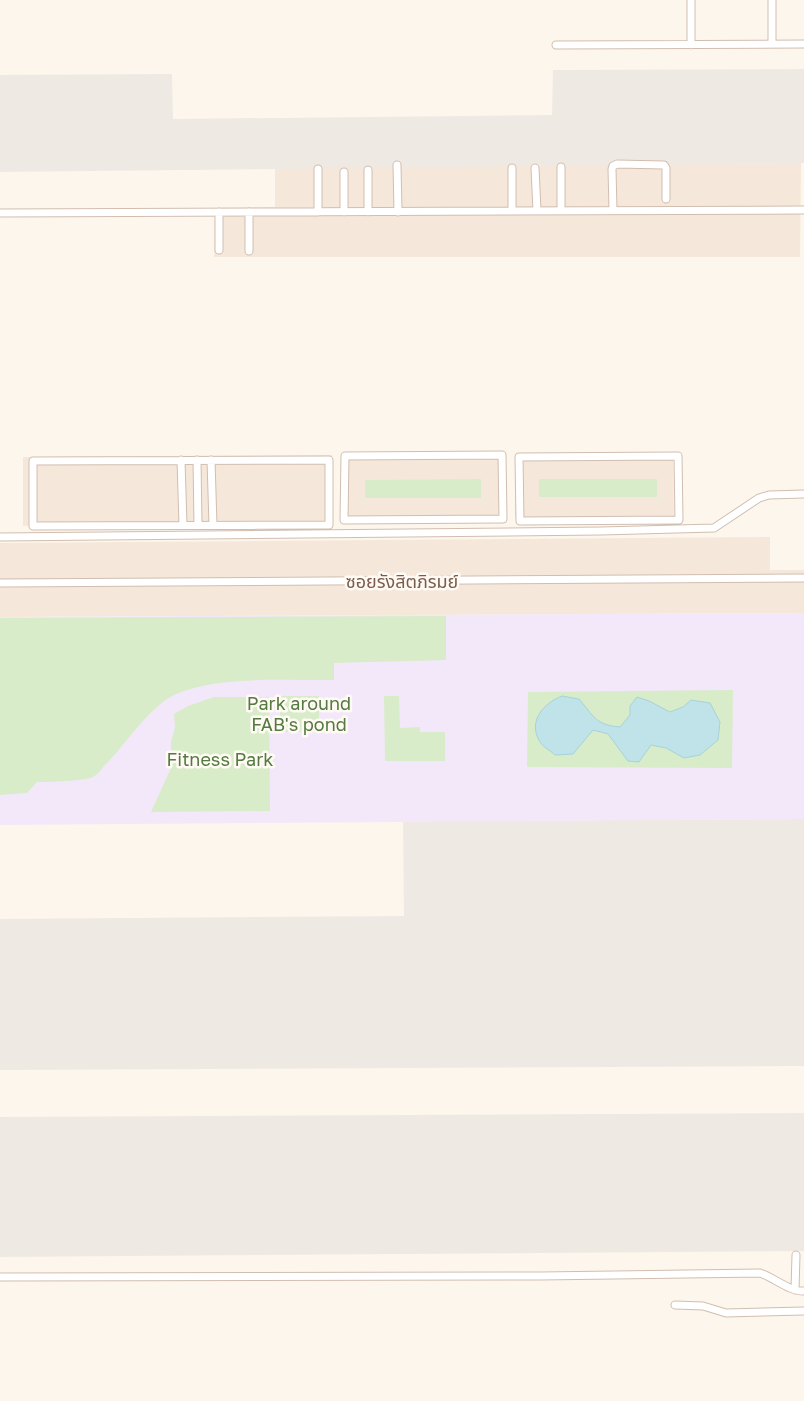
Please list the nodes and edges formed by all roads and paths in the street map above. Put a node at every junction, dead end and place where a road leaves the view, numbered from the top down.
1 (691, 0) edge
2 (772, 0) edge
3 (772, 44) junction
4 (804, 44) edge
5 (556, 45) dead end
6 (691, 45) junction
7 (397, 166) dead end
8 (561, 167) dead end
9 (512, 168) dead end
10 (535, 168) dead end
11 (318, 169) dead end
12 (368, 170) dead end
13 (344, 172) dead end
14 (666, 199) dead end
15 (561, 210) junction
16 (613, 210) junction
17 (804, 210) edge
18 (512, 211) junction
19 (536, 211) junction
20 (219, 212) junction
21 (249, 212) junction
22 (318, 212) junction
23 (344, 212) junction
24 (368, 212) junction
25 (398, 212) junction
26 (0, 213) edge
27 (219, 250) dead end
28 (249, 251) dead end
29 (182, 460) junction
30 (197, 460) junction
31 (211, 460) junction
32 (804, 494) edge
33 (425, 520) junction
34 (599, 521) junction
35 (212, 525) junction
36 (231, 525) junction
37 (182, 526) junction
38 (198, 526) junction
39 (599, 531) junction
40 (425, 533) junction
41 (231, 535) junction
42 (0, 537) edge
43 (804, 578) edge
44 (0, 583) edge
45 (796, 1255) dead end
46 (0, 1277) edge
47 (795, 1290) junction
48 (804, 1291) edge
49 (675, 1305) dead end
50 (804, 1311) edge

1 - 6 street
2 - 3 street
3 - 4 street
3 - 6 street
5 - 6 street
7 - 25 street
8 - 15 street
9 - 18 street
10 - 19 street
11 - 22 street
12 - 24 street
13 - 23 street
14 - 16 street
15 - 16 street
15 - 19 street
16 - 17 street
18 - 19 street
18 - 25 street
20 - 21 street
20 - 26 street
20 - 27 street
21 - 22 street
21 - 28 street
22 - 23 street
23 - 24 street
24 - 25 street
29 - 30 street
29 - 37 street
29 - 37 street
30 - 31 street
30 - 38 street
31 - 35 street
31 - 36 street
32 - 39 street
33 - 33 street
33 - 40 street
34 - 34 street
34 - 39 street
35 - 36 street
35 - 38 street
36 - 41 street
37 - 38 street
39 - 40 street
40 - 41 street
41 - 42 street
43 - 44 street, ซอยรังสิตภิรมย์
45 - 47 street
46 - 47 street
47 - 48 street
49 - 50 street

